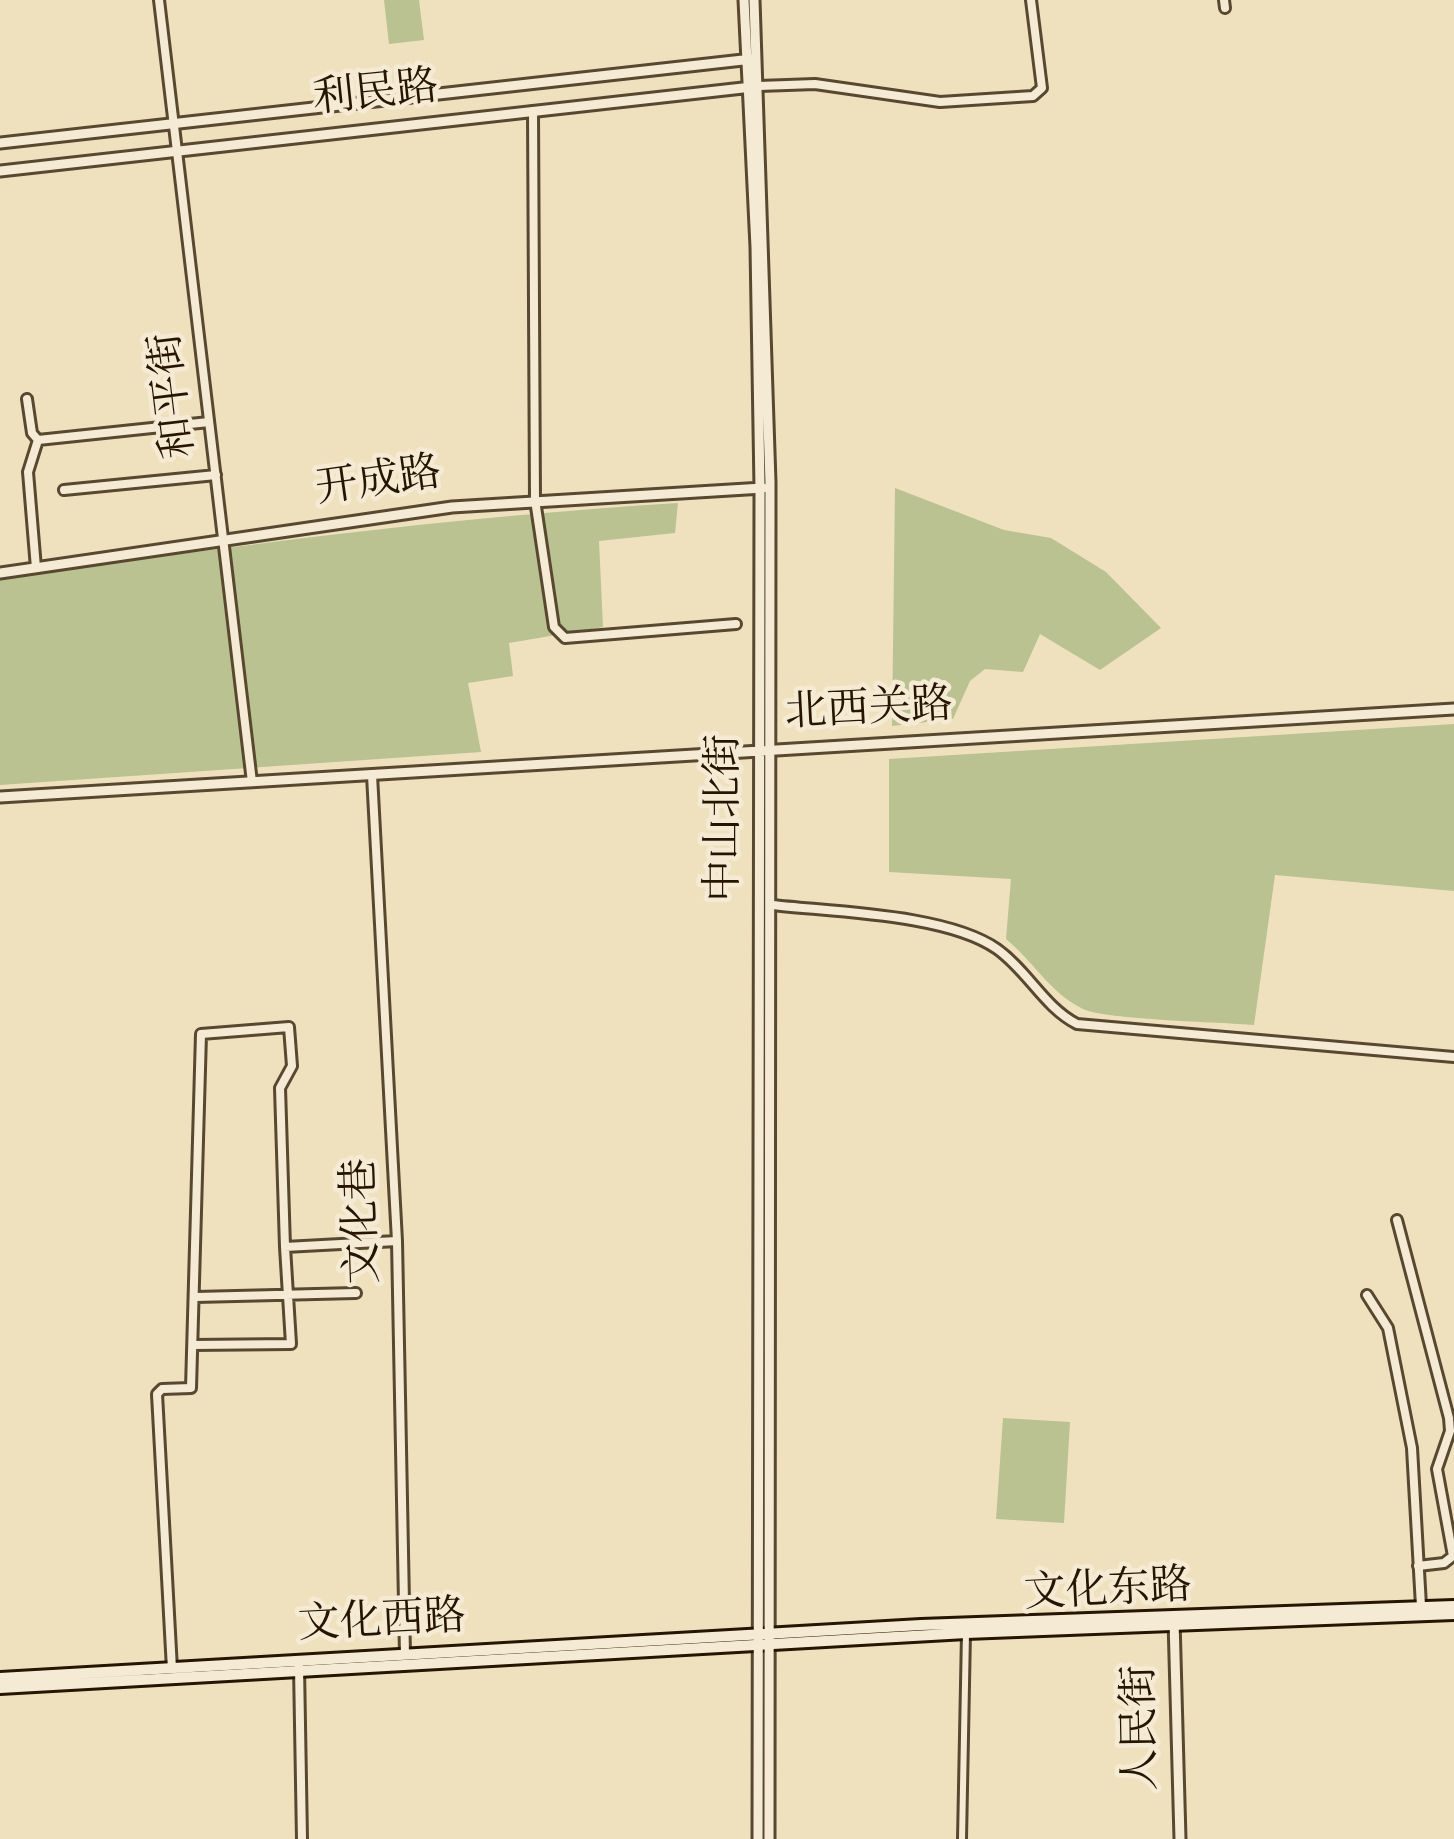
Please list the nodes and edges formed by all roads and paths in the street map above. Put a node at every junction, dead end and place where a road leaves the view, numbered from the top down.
1 (159, 0) edge
2 (744, 0) edge
3 (754, 0) edge
4 (1031, 0) edge
5 (753, 59) junction
6 (754, 87) junction
7 (340, 105) junction
8 (533, 111) junction
9 (174, 123) junction
10 (343, 133) junction
11 (29, 140) junction
12 (0, 143) edge
13 (177, 151) junction
14 (32, 168) junction
15 (0, 171) edge
16 (27, 399) dead end
17 (209, 422) junction
18 (38, 440) junction
19 (216, 475) junction
20 (765, 488) junction
21 (64, 490) dead end
22 (535, 500) junction
23 (224, 538) junction
24 (36, 568) junction
25 (0, 573) edge
26 (736, 624) dead end
27 (1454, 710) edge
28 (765, 751) junction
29 (372, 775) junction
30 (252, 782) junction
31 (0, 797) edge
32 (772, 904) junction
33 (1454, 1058) edge
34 (1396, 1220) dead end
35 (398, 1241) junction
36 (285, 1247) junction
37 (356, 1292) dead end
38 (287, 1294) junction
39 (1367, 1294) dead end
40 (196, 1297) junction
41 (193, 1345) junction
42 (1418, 1566) junction
43 (1421, 1606) junction
44 (1454, 1610) edge
45 (1174, 1619) junction
46 (966, 1633) junction
47 (761, 1641) junction
48 (405, 1660) junction
49 (299, 1666) junction
50 (172, 1669) junction
51 (0, 1678) edge
52 (0, 1688) edge
53 (302, 1839) edge
54 (758, 1839) edge
55 (769, 1839) edge
56 (962, 1839) edge
57 (1180, 1839) edge

1 - 9 street, 和平街
2 - 5 street, 中山北街
3 - 5 street, 中山北街
4 - 6 street
5 - 6 street, 中山北街
5 - 7 street, 利民路
6 - 8 street, 利民路
6 - 20 street, 中山北街
7 - 9 street, 利民路
7 - 10 street
8 - 10 street, 利民路
8 - 22 street
9 - 11 street, 利民路
9 - 13 street, 和平街
10 - 13 street, 利民路
11 - 12 street, 利民路
11 - 14 street
13 - 14 street, 利民路
13 - 17 street, 和平街
14 - 15 street, 利民路
16 - 18 street
17 - 18 street
17 - 19 street, 和平街
18 - 24 street
19 - 21 street
19 - 23 street, 和平街
20 - 22 street, 开成路
20 - 28 street, 中山北街
22 - 23 street, 开成路
22 - 26 street
23 - 24 street, 开成路
23 - 30 street, 和平街
24 - 25 street, 开成路
27 - 28 street, 北西关路
28 - 29 street, 北西关路
28 - 32 street, 中山北街
28 - 47 street, 中山北街
29 - 30 street, 北西关路
29 - 35 street, 文化巷
30 - 31 street, 北西关路
32 - 33 street
32 - 47 street, 中山北街
34 - 42 street
35 - 36 street
35 - 48 street, 文化巷
36 - 38 street
36 - 40 street
37 - 38 street
38 - 40 street
38 - 41 street
39 - 42 street
40 - 41 street
41 - 50 street
42 - 43 street
43 - 44 main road, 文化东路
43 - 45 main road, 文化东路
44 - 45 main road, 文化东路
45 - 46 main road, 文化东路
45 - 47 main road, 文化东路
45 - 57 street, 人民街
46 - 47 main road, 文化东路
46 - 56 street
47 - 48 main road, 文化西路
47 - 54 street
47 - 55 street
48 - 49 main road, 文化西路
49 - 50 main road, 文化西路
49 - 52 main road, 文化西路
49 - 53 street
50 - 51 main road, 文化西路

